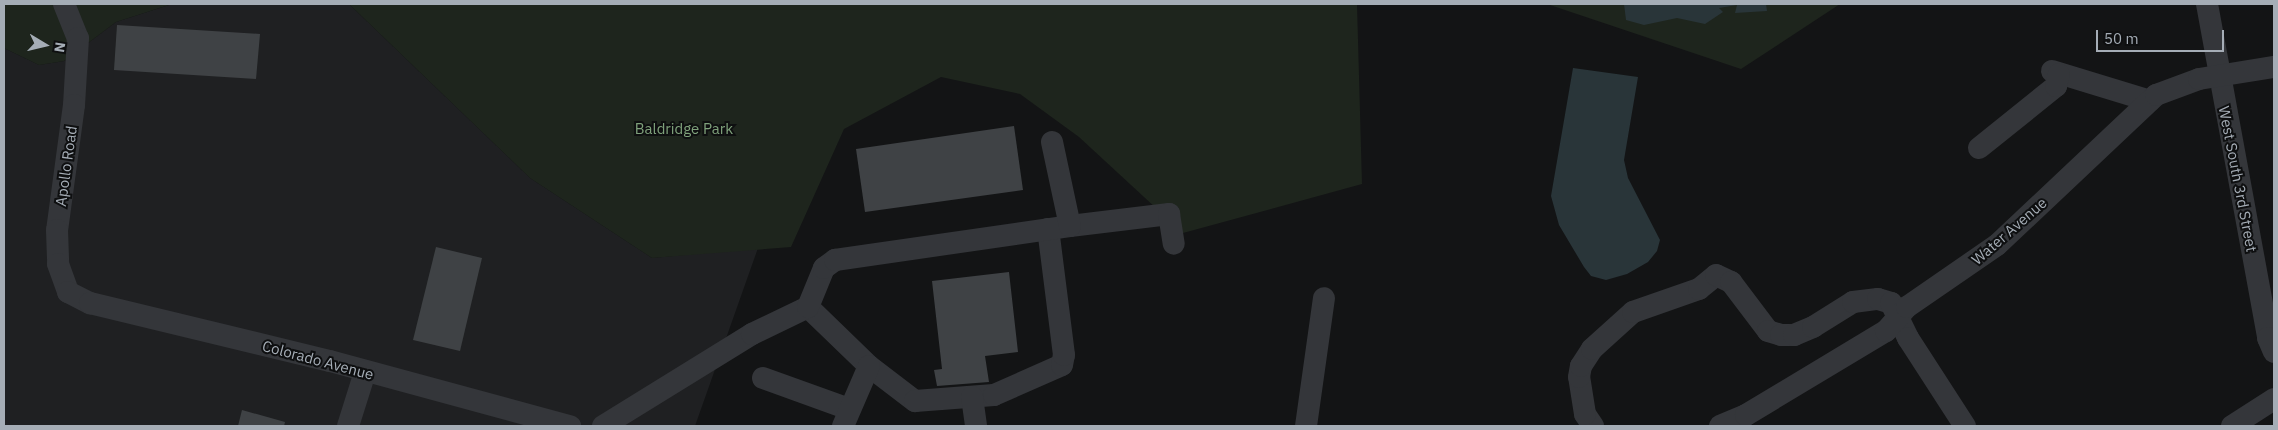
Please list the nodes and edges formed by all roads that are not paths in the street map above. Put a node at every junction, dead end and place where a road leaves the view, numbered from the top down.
1 (64, 4) edge
2 (2207, 4) edge
3 (2274, 67) edge
4 (2220, 77) junction
5 (2150, 101) junction
6 (1052, 142) dead end
7 (1979, 148) dead end
8 (1059, 227) junction
9 (1174, 244) dead end
10 (68, 292) joint
11 (1324, 298) dead end
12 (808, 307) junction
13 (1900, 318) junction
14 (2274, 352) edge
15 (868, 366) junction
16 (365, 372) junction
17 (763, 378) dead end
18 (972, 397) junction
19 (2274, 399) edge
20 (846, 418) edge
21 (348, 426) edge
22 (570, 426) edge
23 (603, 426) edge
24 (976, 426) edge
25 (1306, 426) edge
26 (1594, 426) edge
27 (1720, 426) edge
28 (1965, 426) edge
29 (2232, 426) edge

1 - 10 street, Apollo Road
2 - 4 street, West South 3rd Street
3 - 4 street, Water Avenue
4 - 5 street, Water Avenue
4 - 14 street, West South 3rd Street
5 - 7 street
5 - 13 street, Water Avenue
6 - 8 street
8 - 9 street
8 - 12 street
8 - 18 street
10 - 16 street, Colorado Avenue
11 - 25 street
12 - 15 street
12 - 23 street
13 - 26 street
13 - 27 street, Water Avenue
13 - 28 street
15 - 18 street
15 - 20 street
16 - 21 street
16 - 22 street, Colorado Avenue
17 - 20 street
18 - 24 street
19 - 29 street

